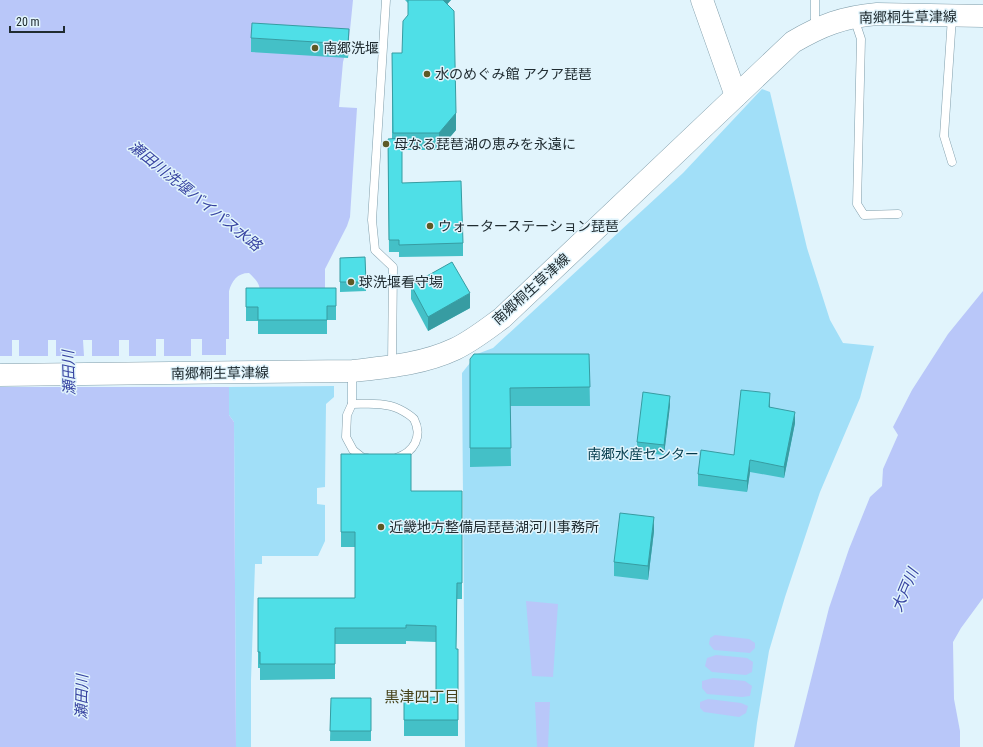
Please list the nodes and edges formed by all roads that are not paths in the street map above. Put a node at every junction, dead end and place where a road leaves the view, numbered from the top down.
1 (386, 0) edge
2 (702, 0) edge
3 (814, 0) edge
4 (952, 16) junction
5 (983, 16) edge
6 (854, 17) junction
7 (815, 29) junction
8 (736, 96) junction
9 (952, 162) dead end
10 (898, 214) dead end
11 (392, 367) junction
12 (352, 371) junction
13 (0, 375) edge
14 (352, 404) junction
15 (377, 458) edge
16 (390, 458) edge

1 - 11 lane
2 - 8 main road
3 - 7 lane
4 - 5 main road, 南郷桐生草津線
4 - 6 main road, 南郷桐生草津線
4 - 9 lane
6 - 7 main road, 南郷桐生草津線
6 - 10 lane
7 - 8 main road, 南郷桐生草津線
8 - 11 main road, 南郷桐生草津線
11 - 12 main road, 南郷桐生草津線
12 - 13 main road, 南郷桐生草津線
12 - 14 lane
14 - 15 lane
14 - 16 lane

